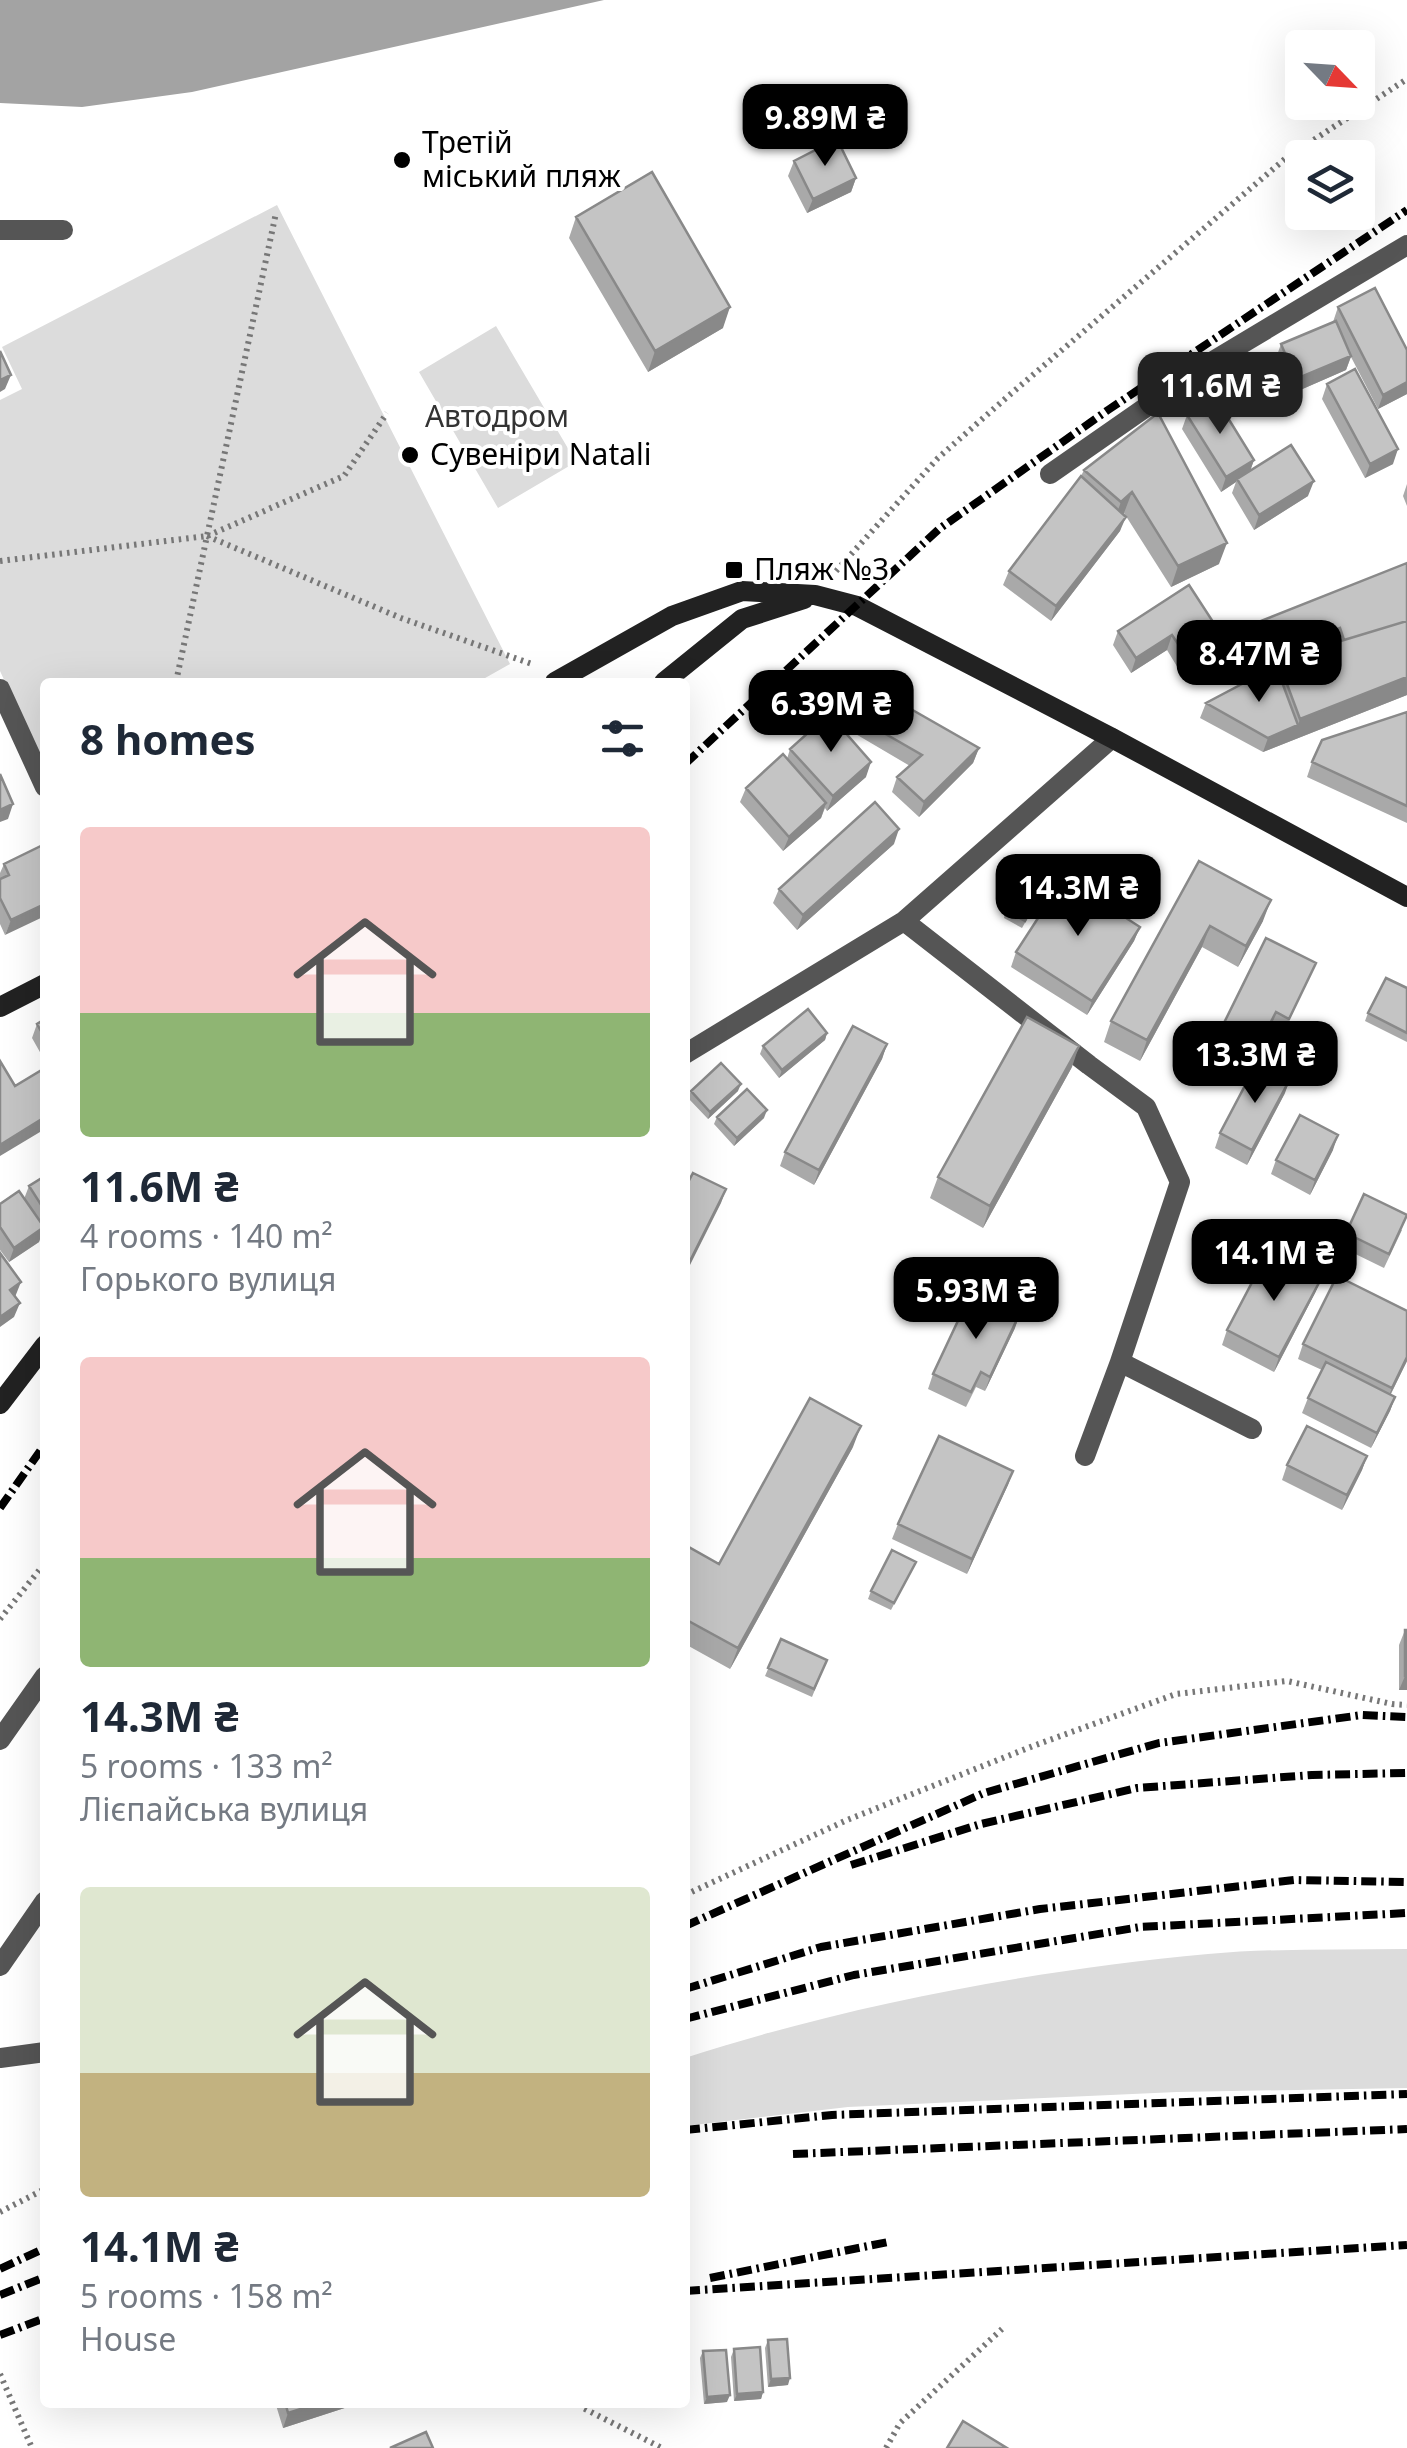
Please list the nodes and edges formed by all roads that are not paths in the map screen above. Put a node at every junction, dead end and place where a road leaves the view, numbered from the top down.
1 (0, 230) edge
2 (63, 230) dead end
3 (1407, 245) edge
4 (1050, 474) dead end
5 (815, 595) junction
6 (562, 678) edge
7 (669, 678) edge
8 (0, 689) edge
9 (1112, 738) junction
10 (40, 775) edge
11 (1404, 892) edge
12 (904, 921) junction
13 (40, 987) edge
14 (0, 1007) edge
15 (690, 1051) edge
16 (40, 1351) edge
17 (1120, 1362) junction
18 (0, 1404) edge
19 (1252, 1430) dead end
20 (1084, 1456) dead end
21 (40, 1683) edge
22 (0, 1740) edge
23 (40, 1908) edge
24 (0, 1966) edge
25 (40, 2053) edge
26 (0, 2058) edge

1 - 2 street
3 - 4 street
5 - 6 main road
5 - 7 main road
5 - 9 main road
8 - 10 street
9 - 11 main road
9 - 12 street
12 - 15 street
12 - 17 street
13 - 14 main road
16 - 18 main road
17 - 19 street
17 - 20 street
21 - 22 street
23 - 24 street
25 - 26 street

